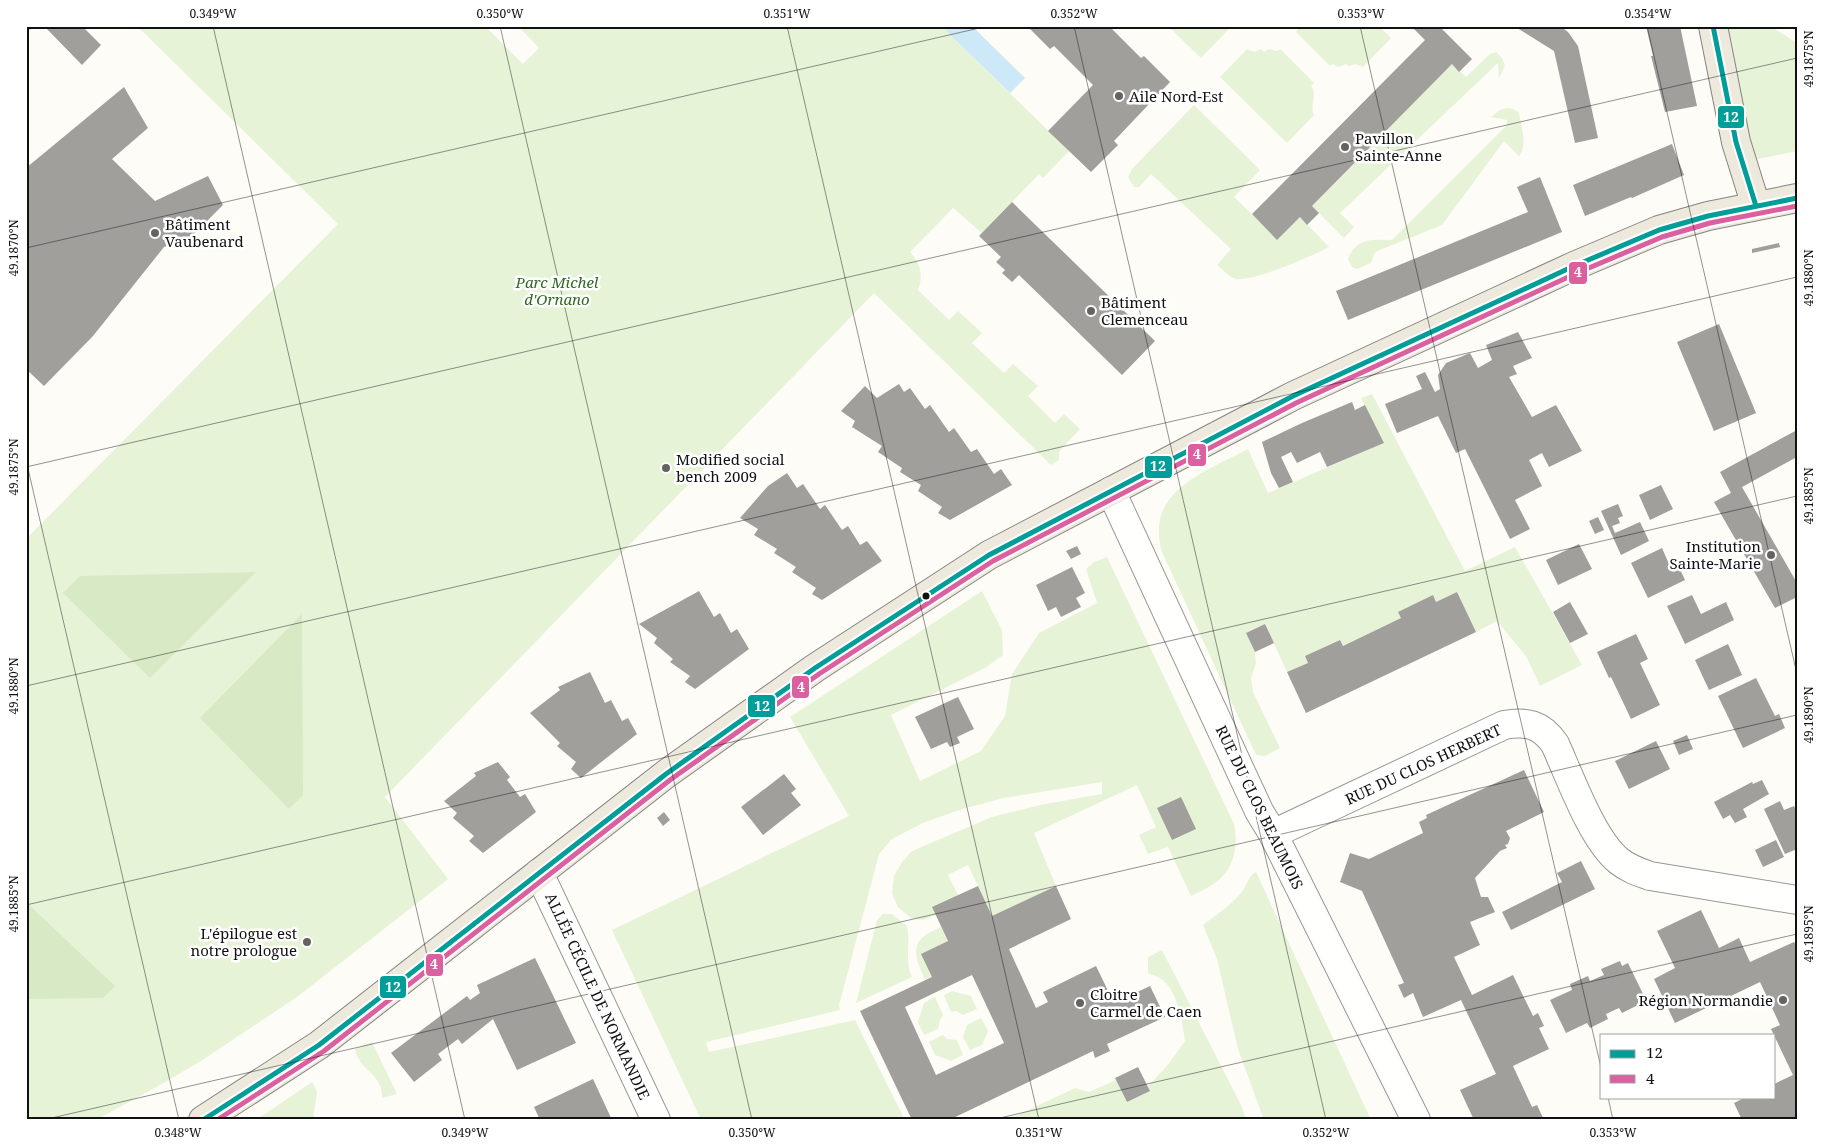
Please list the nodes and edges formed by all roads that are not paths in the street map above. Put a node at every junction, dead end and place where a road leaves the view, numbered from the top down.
1 (1713, 26) edge
2 (1797, 198) edge
3 (1756, 206) junction
4 (1110, 491) junction
5 (1273, 834) junction
6 (539, 873) junction
7 (1797, 900) edge
8 (203, 1120) edge
9 (656, 1120) edge
10 (1416, 1120) edge

1 - 3 main road
2 - 3 main road
3 - 4 main road
4 - 5 street, RUE DU CLOS BEAUMOIS
4 - 6 main road
5 - 7 street, RUE DU CLOS HERBERT
5 - 10 street, RUE DU CLOS BEAUMOIS
6 - 8 main road
6 - 9 street, ALLÉE CÉCILE DE NORMANDIE

